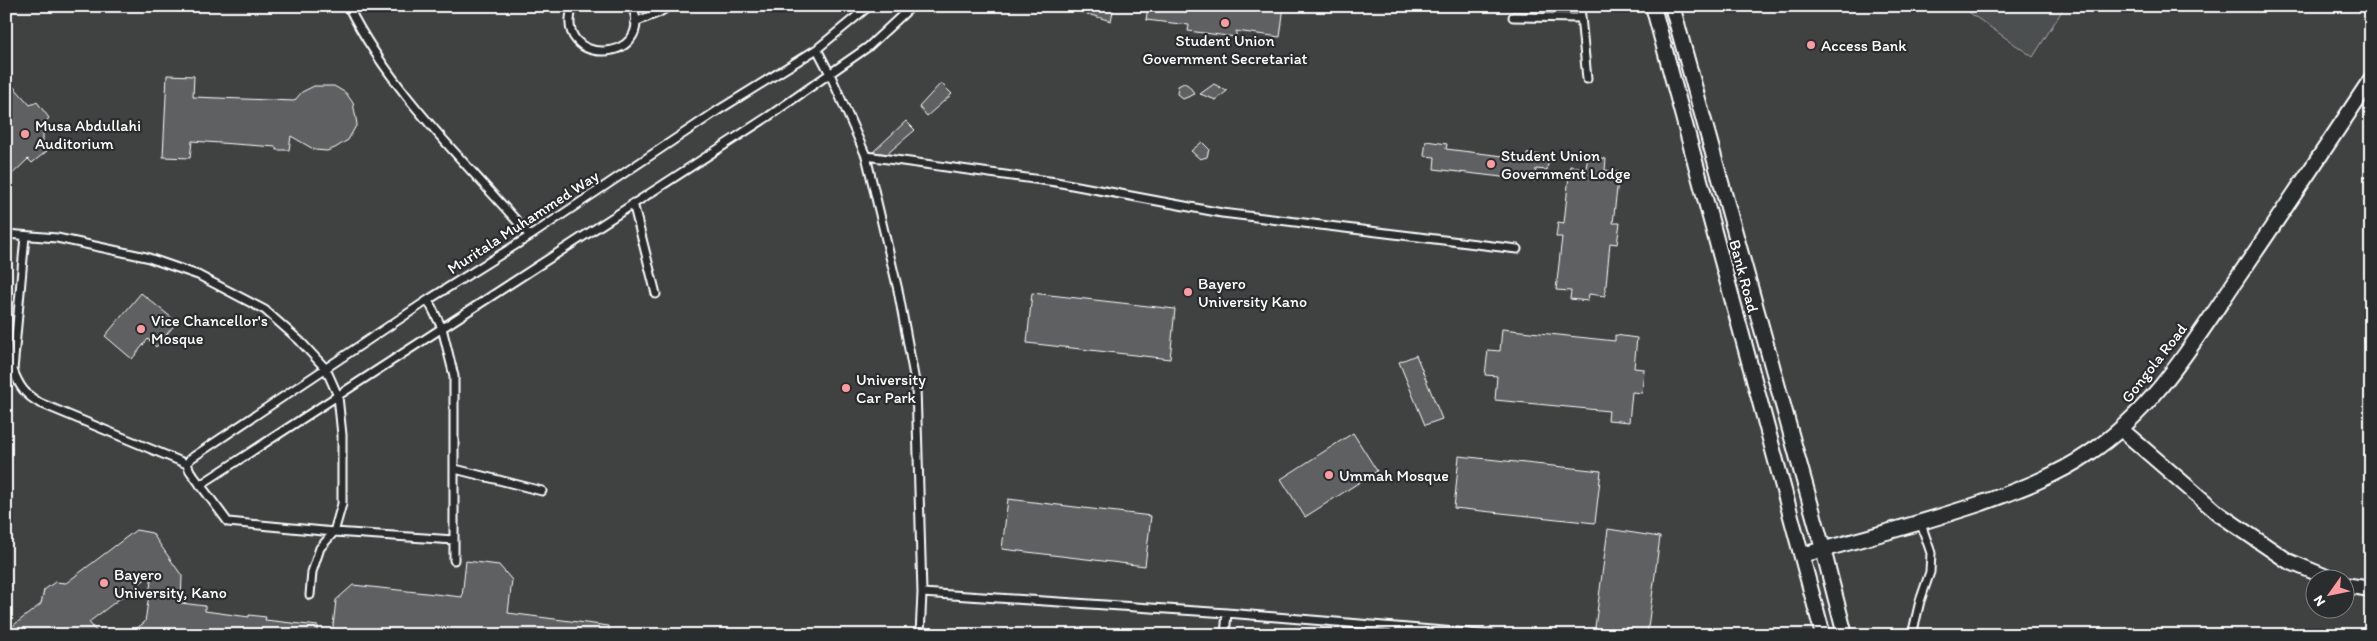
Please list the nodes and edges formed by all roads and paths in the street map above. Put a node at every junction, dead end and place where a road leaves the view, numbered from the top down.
1 (348, 6) edge
2 (573, 6) edge
3 (632, 6) edge
4 (668, 6) edge
5 (869, 6) edge
6 (912, 6) edge
7 (1580, 6) edge
8 (1653, 6) edge
9 (1672, 6) edge
10 (1513, 17) dead end
11 (1582, 18) junction
12 (635, 22) junction
13 (817, 49) junction
14 (830, 74) junction
15 (1587, 79) dead end
16 (2371, 79) edge
17 (866, 156) junction
18 (633, 203) junction
19 (6, 234) edge
20 (25, 236) junction
21 (530, 236) junction
22 (1517, 249) dead end
23 (656, 294) dead end
24 (428, 300) junction
25 (442, 328) junction
26 (326, 369) junction
27 (338, 396) junction
28 (2122, 430) junction
29 (189, 461) junction
30 (455, 469) junction
31 (200, 485) junction
32 (542, 491) dead end
33 (1921, 524) junction
34 (334, 532) junction
35 (454, 540) junction
36 (1823, 549) junction
37 (1802, 555) junction
38 (454, 560) dead end
39 (2305, 568) edge
40 (2354, 586) edge
41 (2371, 589) edge
42 (922, 593) junction
43 (310, 595) dead end
44 (1227, 613) junction
45 (920, 635) edge
46 (1225, 635) edge
47 (1492, 635) edge
48 (1823, 635) edge
49 (1845, 635) edge
50 (1912, 635) edge

1 - 21 lane
2 - 12 lane
3 - 12 lane
4 - 12 lane
5 - 13 lane, Muritala Muhammed Way
6 - 14 lane
7 - 11 lane
8 - 37 street, Bank Road
9 - 36 street
10 - 11 lane
11 - 15 lane
13 - 14 lane
13 - 21 lane, Muritala Muhammed Way
14 - 17 lane
14 - 18 lane
16 - 28 street, Gongola Road
17 - 22 lane
17 - 42 lane
18 - 23 lane
18 - 25 lane
19 - 20 lane
20 - 26 lane
20 - 29 lane
21 - 24 lane, Muritala Muhammed Way
24 - 25 lane
24 - 26 lane, Muritala Muhammed Way
25 - 27 lane
25 - 30 lane
26 - 27 lane
26 - 29 lane, Muritala Muhammed Way
27 - 31 lane
27 - 34 lane
28 - 33 street, Gongola Road
28 - 39 street
29 - 31 lane
30 - 32 lane
30 - 35 lane
31 - 34 lane
33 - 36 street, Gongola Road
33 - 50 lane
34 - 35 lane
34 - 43 lane
35 - 38 lane
36 - 37 street, Gongola Road
36 - 49 street
37 - 48 street, Bank Road
40 - 41 street
42 - 44 lane
42 - 45 lane
44 - 46 lane
44 - 47 lane

